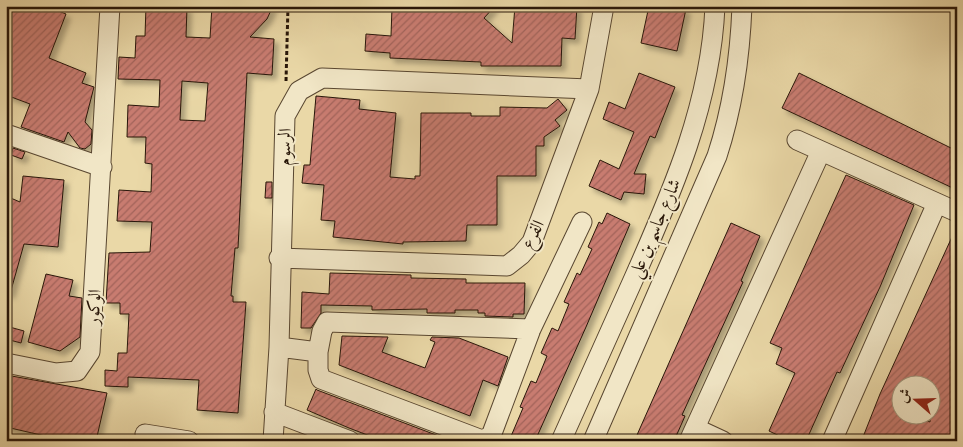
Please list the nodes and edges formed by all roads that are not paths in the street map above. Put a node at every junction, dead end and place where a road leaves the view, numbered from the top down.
1 (110, 6) edge
2 (604, 6) edge
3 (715, 6) edge
4 (742, 6) edge
5 (589, 89) junction
6 (6, 134) edge
7 (797, 140) dead end
8 (820, 151) junction
9 (102, 167) junction
10 (937, 203) junction
11 (957, 212) edge
12 (582, 222) dead end
13 (279, 258) junction
14 (531, 329) junction
15 (278, 347) junction
16 (318, 352) junction
17 (6, 363) edge
18 (274, 412) junction
19 (145, 434) dead end
20 (692, 434) edge
21 (189, 441) edge
22 (273, 441) edge
23 (350, 441) edge
24 (561, 441) edge
25 (594, 441) edge
26 (723, 441) edge
27 (832, 441) edge

1 - 9 street, الوكور
2 - 5 street, الفرع
3 - 24 street, شارع جاسم بن علي
4 - 25 street, شارع جاسم بن علي
5 - 13 street, الفرع
5 - 13 street, الرسوم
6 - 9 street
7 - 8 street
8 - 10 street
8 - 20 street
9 - 17 street, الوكور
10 - 11 street
10 - 27 street
12 - 14 street
13 - 15 street, الرسوم
14 - 16 street
14 - 16 street
15 - 16 street
15 - 18 street, الرسوم
18 - 22 street, الرسوم
18 - 23 street
19 - 21 street
20 - 26 street

